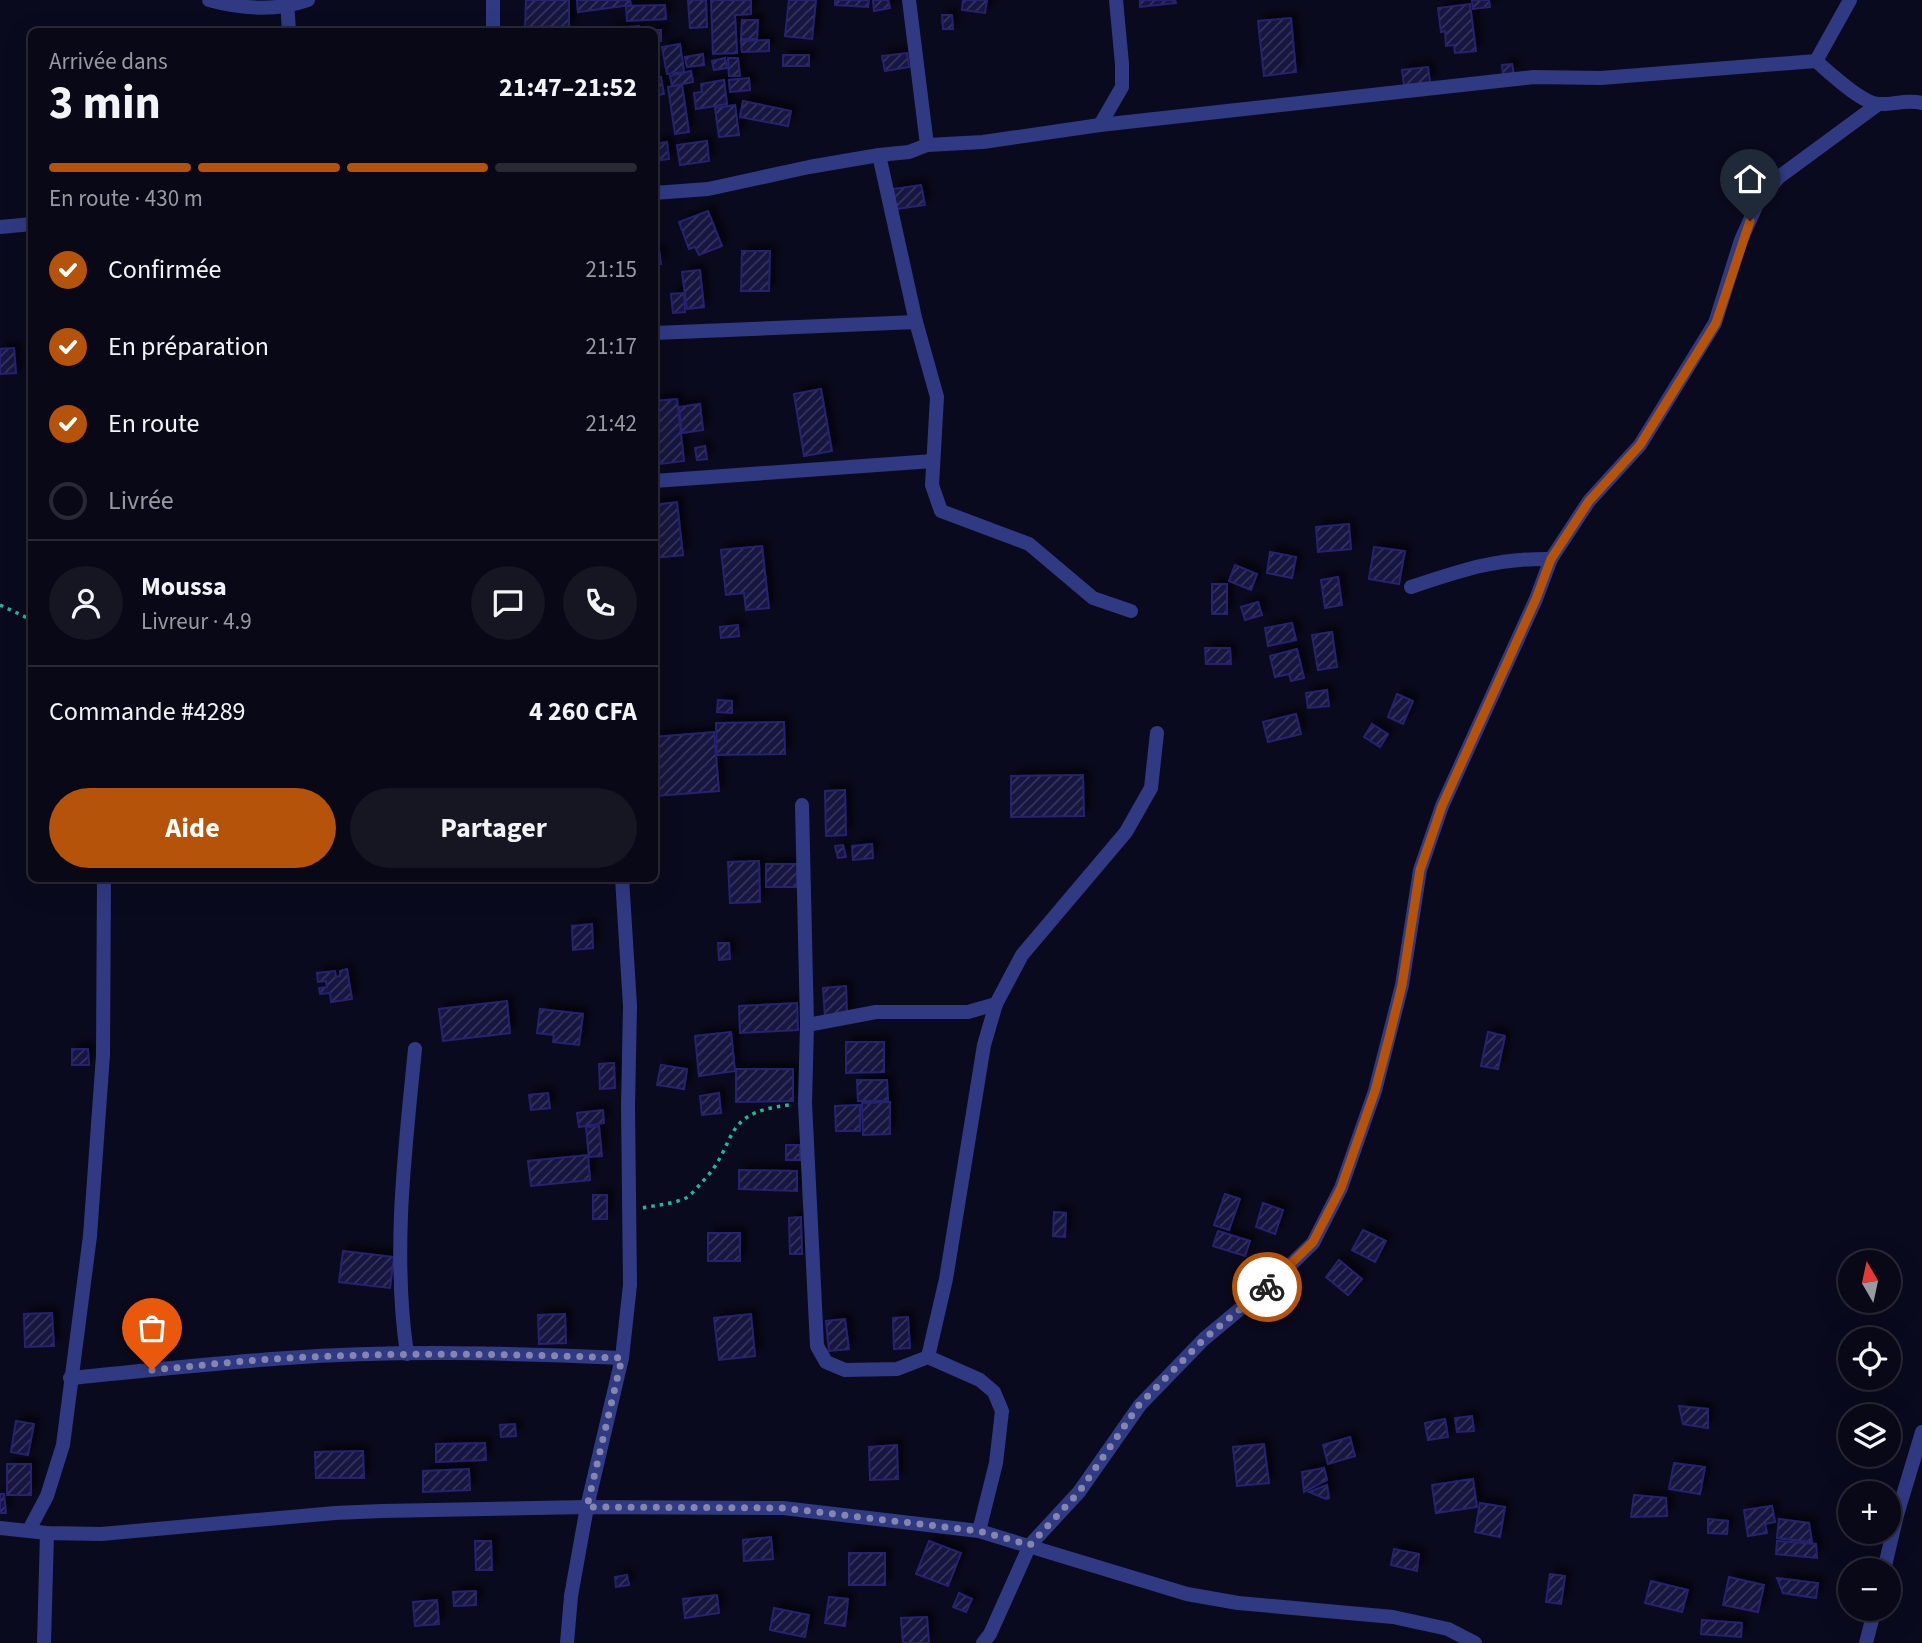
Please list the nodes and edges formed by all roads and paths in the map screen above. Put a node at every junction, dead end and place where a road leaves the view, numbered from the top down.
1 (209, 0) edge
2 (308, 0) edge
3 (493, 0) edge
4 (909, 0) edge
5 (1116, 0) edge
6 (1850, 0) edge
7 (287, 4) edge
8 (289, 28) edge
9 (493, 28) edge
10 (1816, 61) junction
11 (1922, 103) edge
12 (1877, 105) junction
13 (1100, 125) junction
14 (927, 145) junction
15 (879, 155) junction
16 (658, 193) edge
17 (28, 224) edge
18 (0, 227) edge
19 (916, 322) junction
20 (658, 333) edge
21 (933, 461) junction
22 (658, 481) edge
23 (1551, 559) junction
24 (1411, 587) dead end
25 (0, 605) edge
26 (1131, 611) dead end
27 (28, 618) edge
28 (1157, 733) dead end
29 (802, 805) dead end
30 (104, 882) edge
31 (622, 882) edge
32 (996, 1004) junction
33 (807, 1025) junction
34 (415, 1049) dead end
35 (805, 1103) junction
36 (631, 1211) junction
37 (407, 1354) junction
38 (928, 1357) junction
39 (622, 1358) junction
40 (70, 1378) junction
41 (1922, 1432) edge
42 (587, 1507) junction
43 (0, 1528) edge
44 (29, 1530) junction
45 (979, 1531) junction
46 (47, 1533) junction
47 (1030, 1545) junction
48 (1887, 1558) edge
49 (1872, 1621) edge
50 (44, 1643) edge
51 (567, 1643) edge
52 (983, 1643) edge
53 (1475, 1643) edge
54 (1866, 1643) edge

1 - 7 street
2 - 7 street
3 - 9 street
4 - 14 street
5 - 13 street
6 - 10 street
7 - 8 street
10 - 12 street
10 - 13 street
11 - 12 street
12 - 23 street
13 - 14 street
14 - 15 street
15 - 16 street
15 - 19 street
17 - 18 street
19 - 20 street
19 - 21 street
21 - 22 street
21 - 26 street
23 - 24 street
23 - 47 street
25 - 27 path
28 - 32 street
29 - 33 street
30 - 40 street
31 - 36 street
32 - 33 street
32 - 38 street
33 - 35 street
34 - 37 street
35 - 36 path
35 - 38 street
36 - 39 street
37 - 39 street
37 - 40 street
38 - 45 street
39 - 42 street
40 - 44 street
41 - 48 street
42 - 45 street
42 - 46 street
42 - 51 street
43 - 44 street
44 - 46 street
45 - 47 street
46 - 50 street
47 - 52 street
47 - 53 street
49 - 54 street

